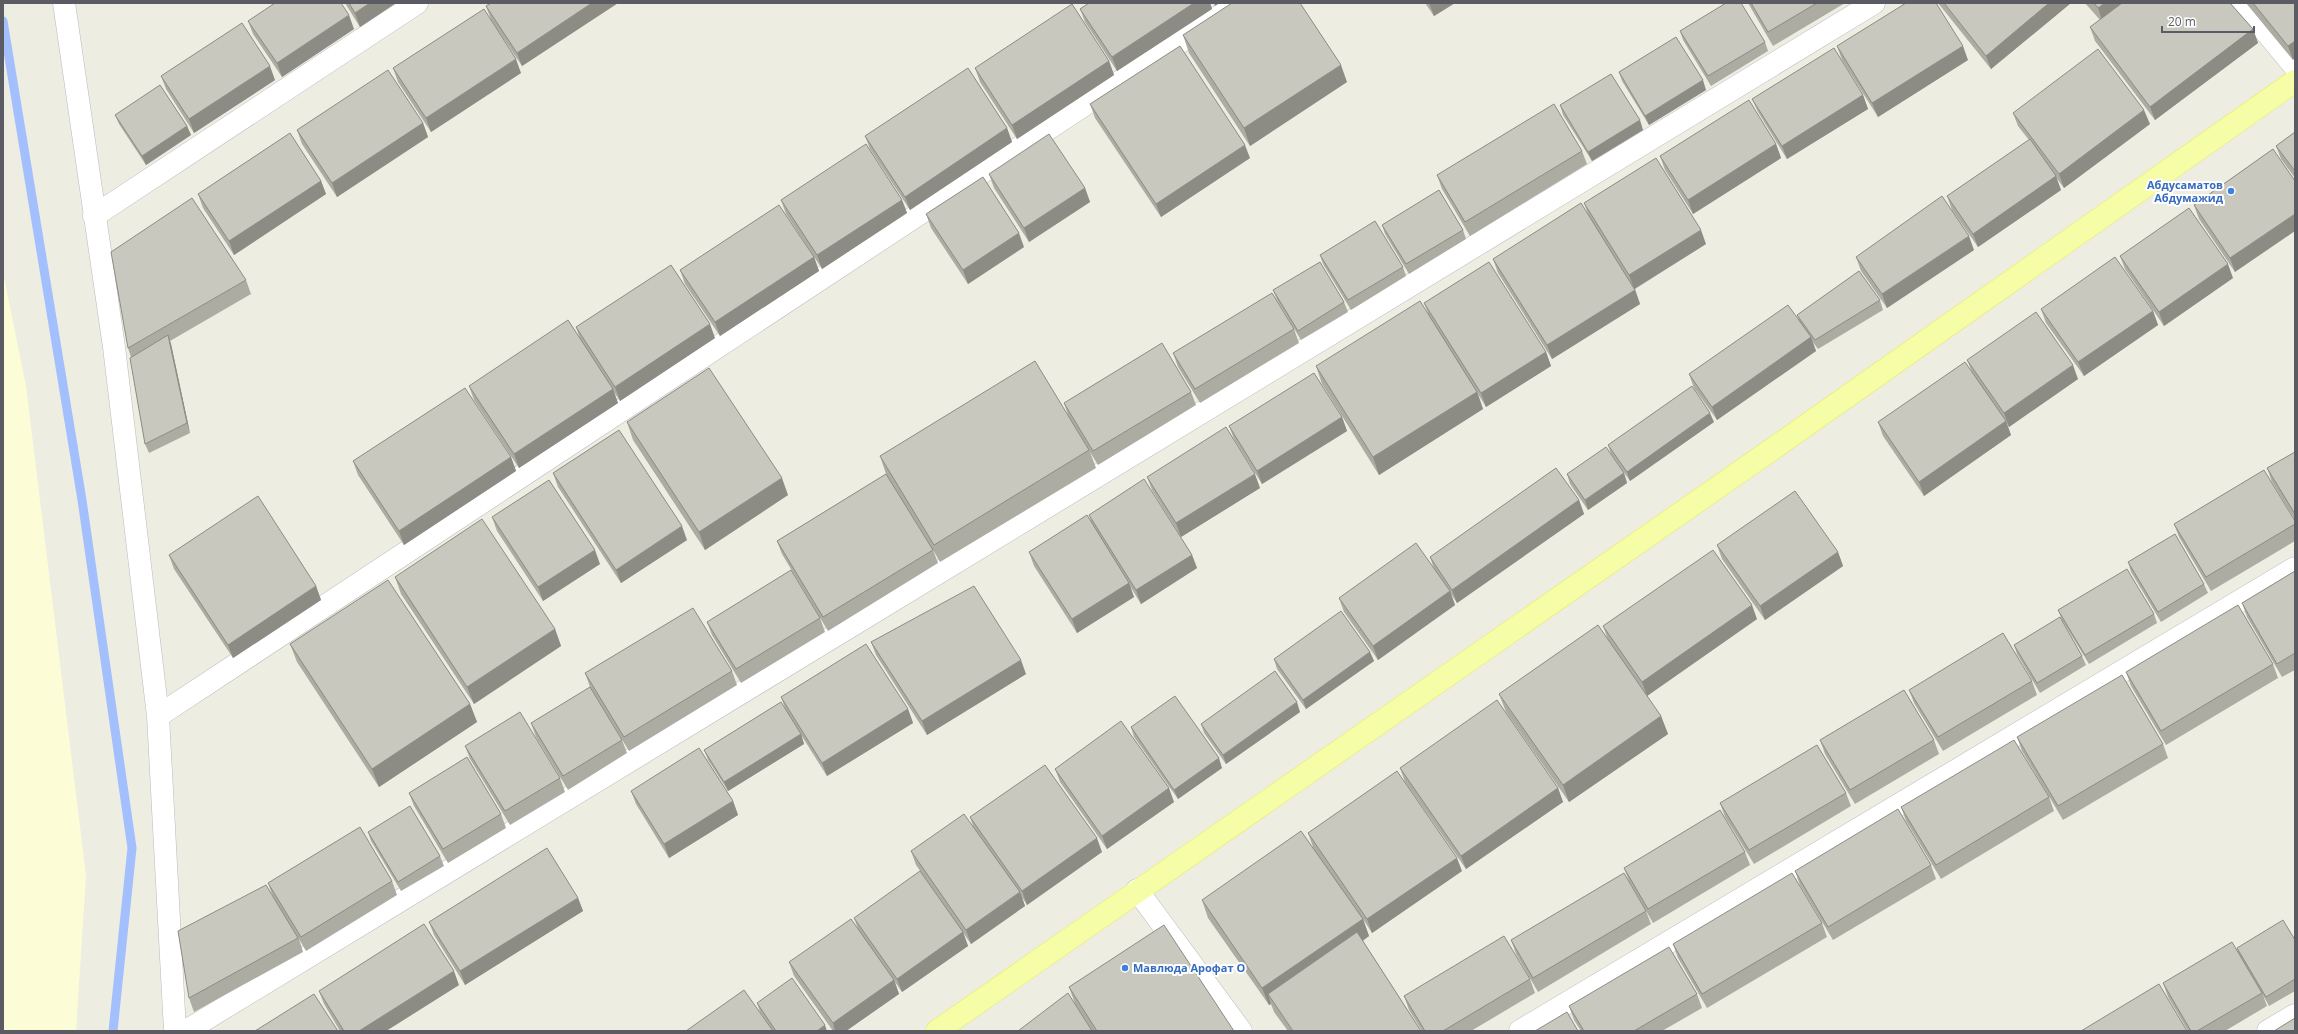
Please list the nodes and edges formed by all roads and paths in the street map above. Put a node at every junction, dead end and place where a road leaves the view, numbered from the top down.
1 (64, 3) edge
2 (417, 3) edge
3 (1239, 3) edge
4 (1874, 3) edge
5 (2242, 3) edge
6 (2295, 68) edge
7 (2295, 81) edge
8 (94, 216) junction
9 (2295, 568) edge
10 (158, 716) junction
11 (1137, 890) junction
12 (2295, 1015) edge
13 (175, 1031) edge
14 (186, 1031) edge
15 (937, 1031) edge
16 (1241, 1031) edge
17 (1520, 1031) edge
18 (2268, 1031) edge

1 - 8 street
2 - 8 street
3 - 10 street
4 - 14 street
5 - 6 street
7 - 11 main road
8 - 10 street
9 - 17 street
10 - 13 street
11 - 15 main road
11 - 16 street
12 - 18 street

